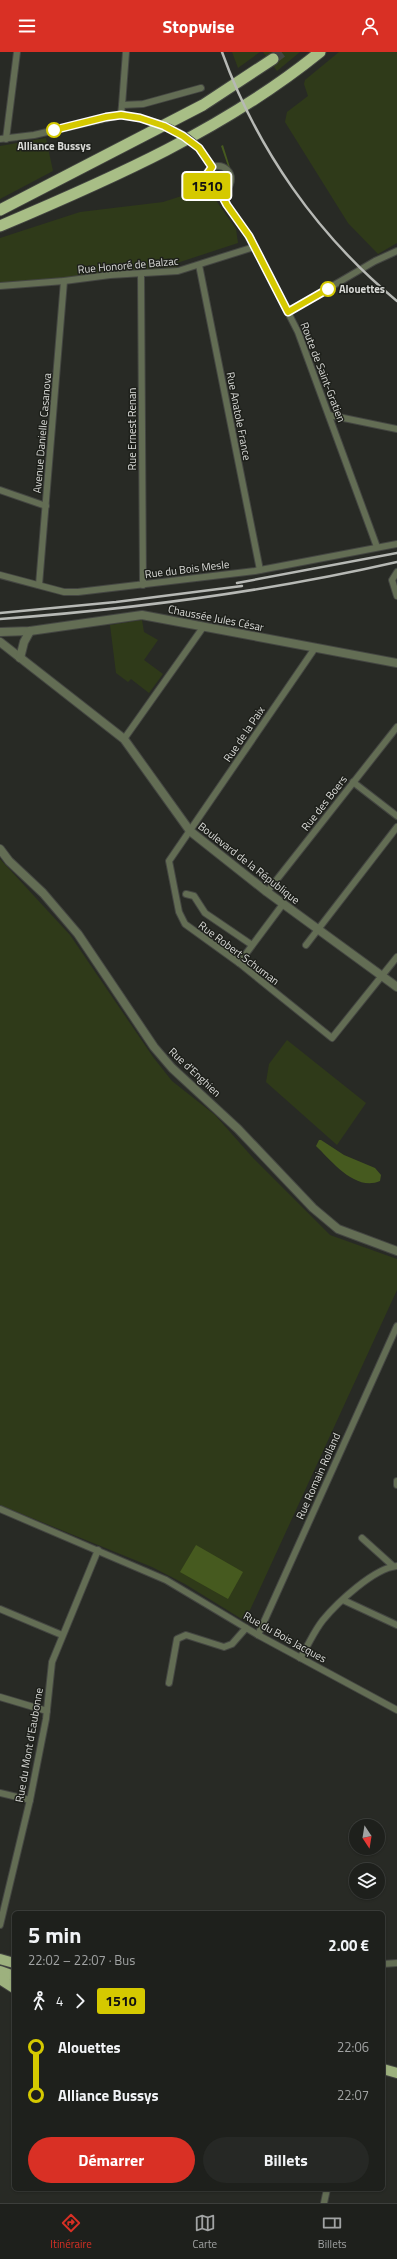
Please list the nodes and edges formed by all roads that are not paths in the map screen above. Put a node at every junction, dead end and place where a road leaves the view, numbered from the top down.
1 (17, 52) edge
2 (126, 52) edge
3 (320, 52) edge
4 (273, 59) tunnel mouth
5 (200, 88) dead end
6 (122, 105) junction
7 (121, 115) junction
8 (3, 139) edge
9 (212, 167) junction
10 (220, 192) junction
11 (0, 210) edge
12 (0, 226) edge
13 (254, 247) junction
14 (397, 251) edge
15 (199, 265) junction
16 (141, 274) junction
17 (64, 281) junction
18 (0, 286) edge
19 (288, 312) junction
20 (329, 415) junction
21 (397, 429) edge
22 (0, 490) edge
23 (46, 506) junction
24 (397, 544) edge
25 (377, 547) junction
26 (260, 570) junction
27 (397, 572) edge
28 (0, 575) edge
29 (39, 585) junction
30 (143, 585) junction
31 (397, 596) edge
32 (204, 626) junction
33 (30, 631) junction
34 (0, 632) edge
35 (0, 642) edge
36 (315, 648) junction
37 (20, 658) junction
38 (397, 663) edge
39 (397, 727) edge
40 (124, 738) junction
41 (353, 782) junction
42 (397, 816) edge
43 (397, 827) edge
44 (190, 831) junction
45 (0, 849) edge
46 (267, 892) junction
47 (186, 894) dead end
48 (283, 904) junction
49 (319, 930) junction
50 (306, 945) dead end
51 (252, 946) junction
52 (397, 957) edge
53 (239, 963) junction
54 (382, 976) junction
55 (397, 987) edge
56 (397, 1250) edge
57 (397, 1326) edge
58 (0, 1509) edge
59 (362, 1538) dead end
60 (98, 1550) junction
61 (395, 1566) edge
62 (343, 1600) junction
63 (0, 1609) edge
64 (397, 1625) edge
65 (246, 1628) junction
66 (62, 1635) junction
67 (258, 1635) junction
68 (300, 1658) junction
69 (169, 1683) dead end
70 (0, 1698) edge
71 (397, 1710) edge
72 (47, 1711) junction
73 (0, 1793) edge
74 (30, 1800) junction
75 (0, 1925) edge
76 (0, 1959) edge
77 (12, 1962) edge
78 (397, 1963) edge
79 (385, 1964) edge
80 (0, 1971) edge
81 (12, 1975) edge
82 (0, 1979) edge
83 (12, 1987) edge
84 (385, 2070) edge
85 (397, 2073) edge
86 (327, 2191) edge
87 (324, 2203) edge

1 - 8 street
2 - 6 street
3 - 12 highway
4 - 11 highway
5 - 6 street
6 - 7 street
7 - 8 street
7 - 9 street, bridge
9 - 10 street
9 - 10 street
10 - 13 street, Route de Saint-Gratien
13 - 15 street, Rue Honoré de Balzac
13 - 19 street, Route de Saint-Gratien
14 - 19 street
15 - 16 street, Rue Honoré de Balzac
15 - 26 street, Rue Anatole France
16 - 17 street, Rue Honoré de Balzac
16 - 30 street, Rue Ernest Renan
17 - 18 street, Rue Honoré de Balzac
17 - 23 street, Avenue Danielle Casanova
19 - 20 street, Route de Saint-Gratien
20 - 21 street
20 - 25 street, Route de Saint-Gratien
22 - 23 street
23 - 29 street, Avenue Danielle Casanova
24 - 25 street, Rue du Bois Mesle
25 - 26 street, Rue du Bois Mesle
26 - 30 street, Rue du Bois Mesle
27 - 31 street
28 - 29 street, Rue du Bois Mesle
29 - 30 street, Rue du Bois Mesle
32 - 33 street, Chaussée Jules César
32 - 36 street, Chaussée Jules César
32 - 40 street
33 - 34 street, Chaussée Jules César
33 - 37 street
35 - 37 street, Boulevard de la République
36 - 38 street, Chaussée Jules César
36 - 44 street, Rue de la Paix
37 - 40 street, Boulevard de la République
39 - 41 street, Rue des Boers
40 - 44 street, Boulevard de la République
41 - 42 street
41 - 46 street, Rue des Boers
43 - 49 street
44 - 46 street, Boulevard de la République
44 - 53 street, Rue Robert Schuman
45 - 56 street, Rue d'Enghien
46 - 48 street, Boulevard de la République
47 - 51 street
48 - 49 street, Boulevard de la République
48 - 51 street
49 - 50 street
49 - 54 street, Boulevard de la République
51 - 53 street
52 - 54 street
53 - 54 street, Rue Robert Schuman
54 - 55 street, Boulevard de la République
57 - 67 street, Rue Romain Rolland
58 - 60 street, Rue du Bois Jacques
59 - 61 street
60 - 65 street, Rue du Bois Jacques
60 - 66 street, Rue du Mont d'Eaubonne
61 - 62 street
62 - 64 street
62 - 68 street
63 - 66 street
65 - 67 street, Rue du Bois Jacques
65 - 69 street
66 - 72 street, Rue du Mont d'Eaubonne
67 - 68 street, Rue du Bois Jacques
68 - 71 street, Rue du Bois Jacques
70 - 72 street
72 - 74 street, Rue du Mont d'Eaubonne
73 - 74 street
74 - 75 street, Rue du Mont d'Eaubonne
76 - 77 main road
78 - 79 street
80 - 81 main road
82 - 83 main road
84 - 85 main road
86 - 87 street

